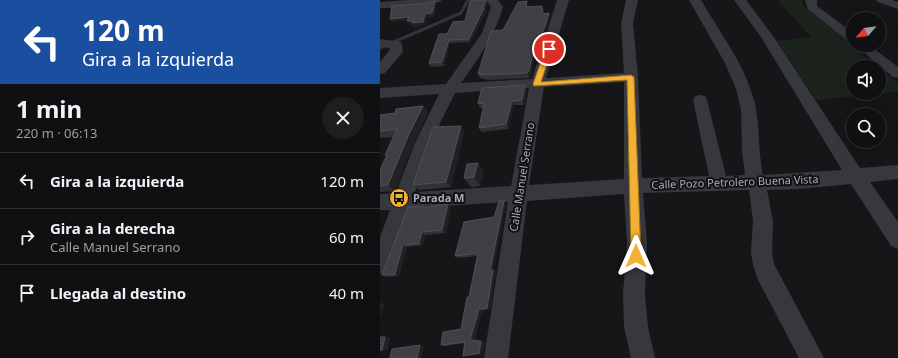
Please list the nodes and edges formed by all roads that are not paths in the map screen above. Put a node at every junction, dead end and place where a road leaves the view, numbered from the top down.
1 (436, 0) edge
2 (492, 0) edge
3 (563, 0) edge
4 (632, 0) edge
5 (695, 0) edge
6 (740, 0) edge
7 (811, 0) edge
8 (882, 0) edge
9 (380, 5) edge
10 (897, 5) edge
11 (846, 33) edge
12 (380, 42) edge
13 (870, 52) edge
14 (380, 70) edge
15 (896, 71) edge
16 (631, 77) junction
17 (537, 84) junction
18 (451, 88) junction
19 (380, 93) edge
20 (700, 100) dead end
21 (898, 172) edge
22 (856, 177) junction
23 (757, 181) junction
24 (719, 182) junction
25 (633, 186) junction
26 (519, 193) junction
27 (402, 201) junction
28 (380, 202) edge
29 (898, 239) edge
30 (380, 264) edge
31 (496, 358) edge
32 (643, 358) edge
33 (812, 358) edge

1 - 9 street
2 - 18 street
3 - 17 street, Calle Manuel Serrano
4 - 16 street
5 - 23 street
6 - 22 street
7 - 11 street
8 - 10 street
12 - 14 street
13 - 15 street
16 - 17 street
16 - 25 street
17 - 18 street
17 - 26 street, Calle Manuel Serrano
18 - 19 street
18 - 27 street
20 - 24 street
21 - 22 street, Calle Pozo Petrolero Buena Vista
22 - 23 street, Calle Pozo Petrolero Buena Vista
22 - 29 street
23 - 24 street, Calle Pozo Petrolero Buena Vista
23 - 33 street
24 - 25 street, Calle Pozo Petrolero Buena Vista
25 - 26 street, Calle Pozo Petrolero Buena Vista
25 - 32 street
26 - 27 street, Calle Pozo Petrolero Buena Vista
26 - 31 street, Calle Manuel Serrano
27 - 28 street, Calle Pozo Petrolero Buena Vista
27 - 30 street

